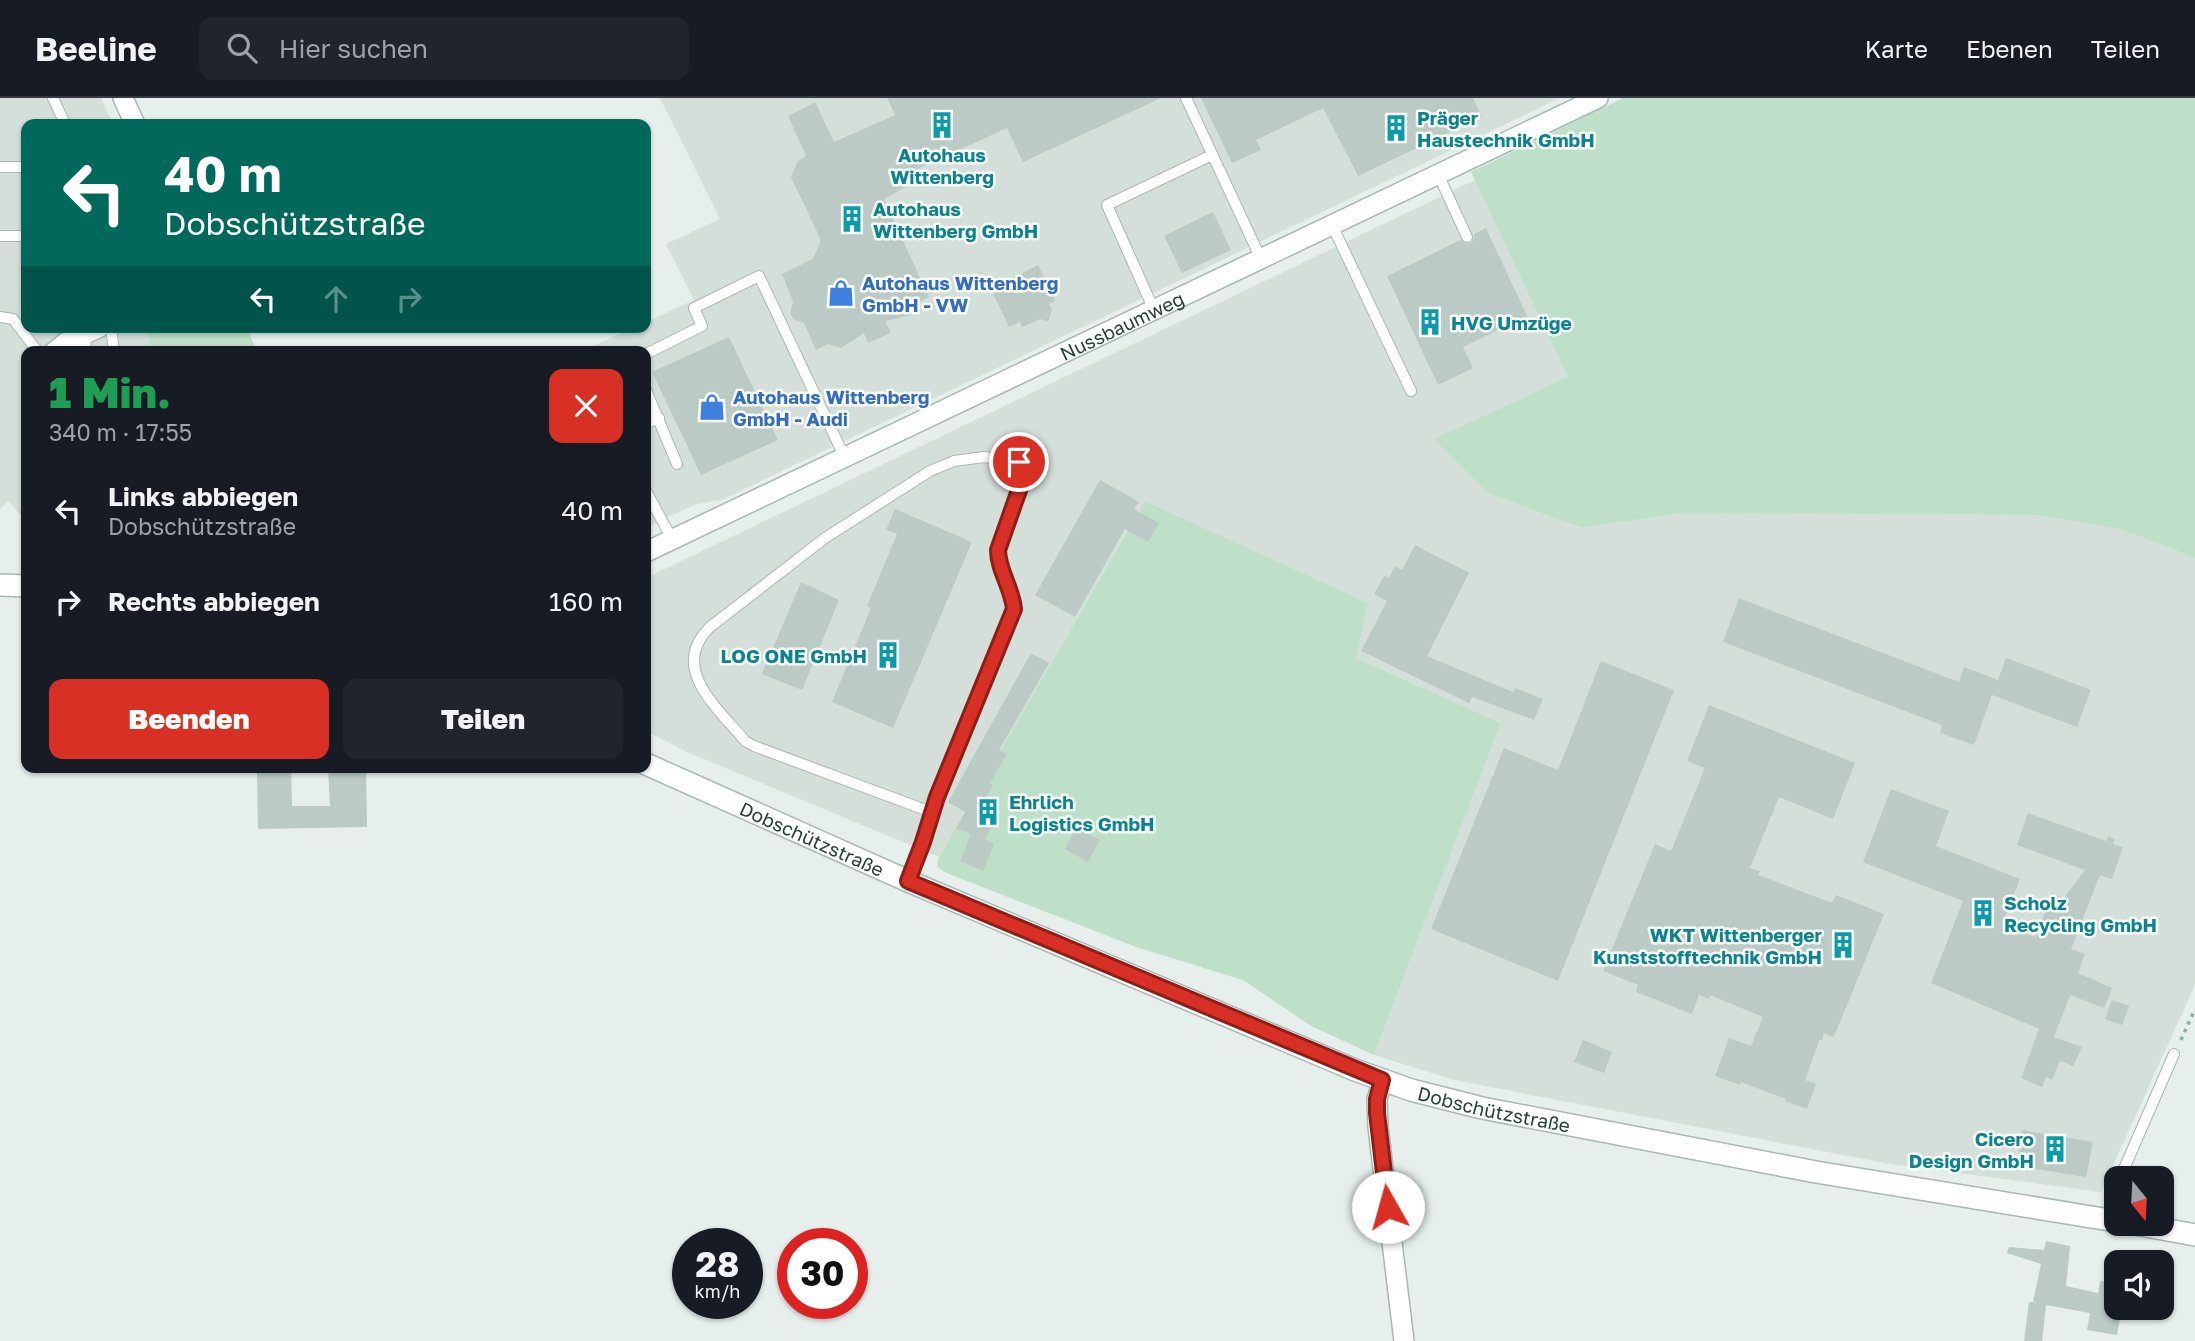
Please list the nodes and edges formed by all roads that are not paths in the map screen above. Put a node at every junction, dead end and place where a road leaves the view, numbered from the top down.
1 (53, 98) edge
2 (123, 98) edge
3 (1186, 98) edge
4 (1598, 98) edge
5 (63, 119) edge
6 (133, 119) edge
7 (1212, 155) junction
8 (0, 167) edge
9 (21, 167) edge
10 (1438, 174) junction
11 (1332, 225) junction
12 (0, 236) edge
13 (21, 236) edge
14 (1467, 237) dead end
15 (1261, 260) junction
16 (1154, 310) junction
17 (0, 317) edge
18 (21, 330) edge
19 (90, 338) edge
20 (61, 346) edge
21 (651, 352) edge
22 (1411, 391) dead end
23 (651, 401) edge
24 (659, 418) junction
25 (651, 421) edge
26 (844, 457) junction
27 (677, 464) dead end
28 (651, 500) edge
29 (672, 539) junction
30 (651, 550) edge
31 (0, 585) edge
32 (21, 586) edge
33 (651, 766) edge
34 (931, 812) junction
35 (908, 881) junction
36 (2174, 1054) road end
37 (1382, 1080) junction
38 (2125, 1166) edge
39 (2104, 1219) edge
40 (2174, 1231) edge
41 (2195, 1235) edge
42 (1405, 1341) edge

1 - 5 lane
2 - 6 street
3 - 7 lane
4 - 10 street, Nussbaumweg
7 - 15 lane
7 - 16 lane
8 - 9 lane
10 - 11 street, Nussbaumweg
10 - 14 lane
11 - 15 street, Nussbaumweg
11 - 22 lane
12 - 13 lane
15 - 16 street, Nussbaumweg
16 - 26 street, Nussbaumweg
17 - 18 lane
19 - 20 street
21 - 26 lane
23 - 24 lane
24 - 25 lane
24 - 27 lane
26 - 29 street, Nussbaumweg
28 - 29 lane
29 - 30 street, Nussbaumweg
31 - 32 street
33 - 35 street, Dobschützstraße
34 - 34 lane
34 - 35 lane
35 - 37 street, Dobschützstraße
36 - 38 lane
37 - 39 street, Dobschützstraße
37 - 42 street
40 - 41 street, Dobschützstraße

